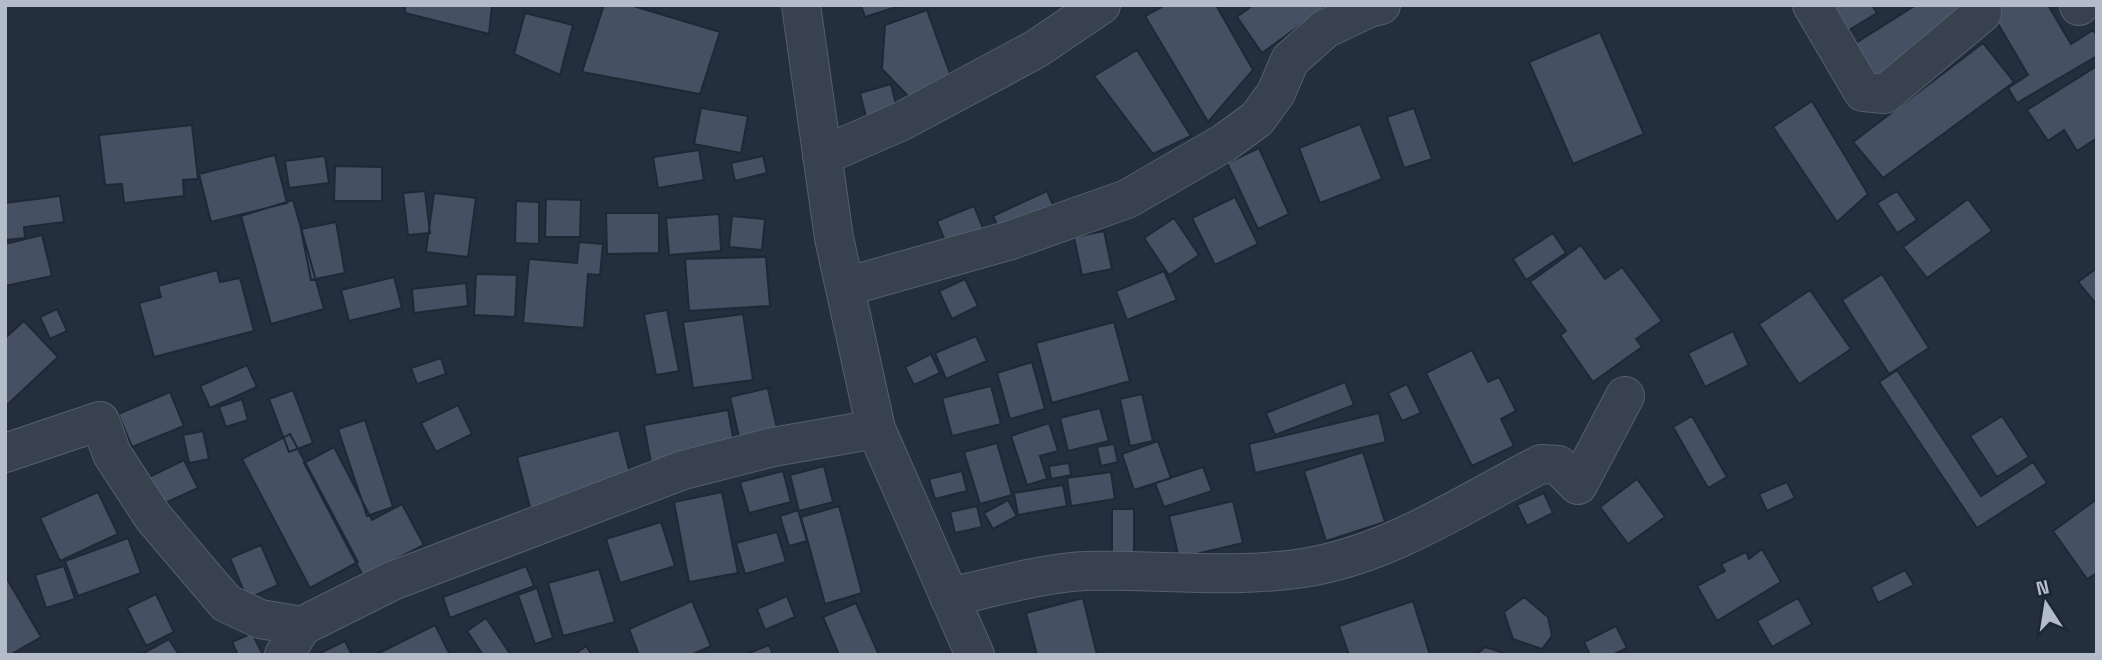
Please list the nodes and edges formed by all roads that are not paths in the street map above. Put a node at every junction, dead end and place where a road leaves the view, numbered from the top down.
1 (801, 5) edge
2 (1101, 5) edge
3 (1381, 5) edge
4 (1812, 5) edge
5 (1982, 13) dead end
6 (822, 156) junction
7 (845, 288) junction
8 (1625, 396) dead end
9 (876, 429) junction
10 (5, 453) edge
11 (949, 597) junction
12 (293, 640) edge
13 (975, 655) edge

1 - 6 street
2 - 6 street
3 - 7 street
4 - 5 street
6 - 7 street
7 - 9 street
8 - 11 street
9 - 11 street
9 - 12 street
10 - 12 street
11 - 13 street

